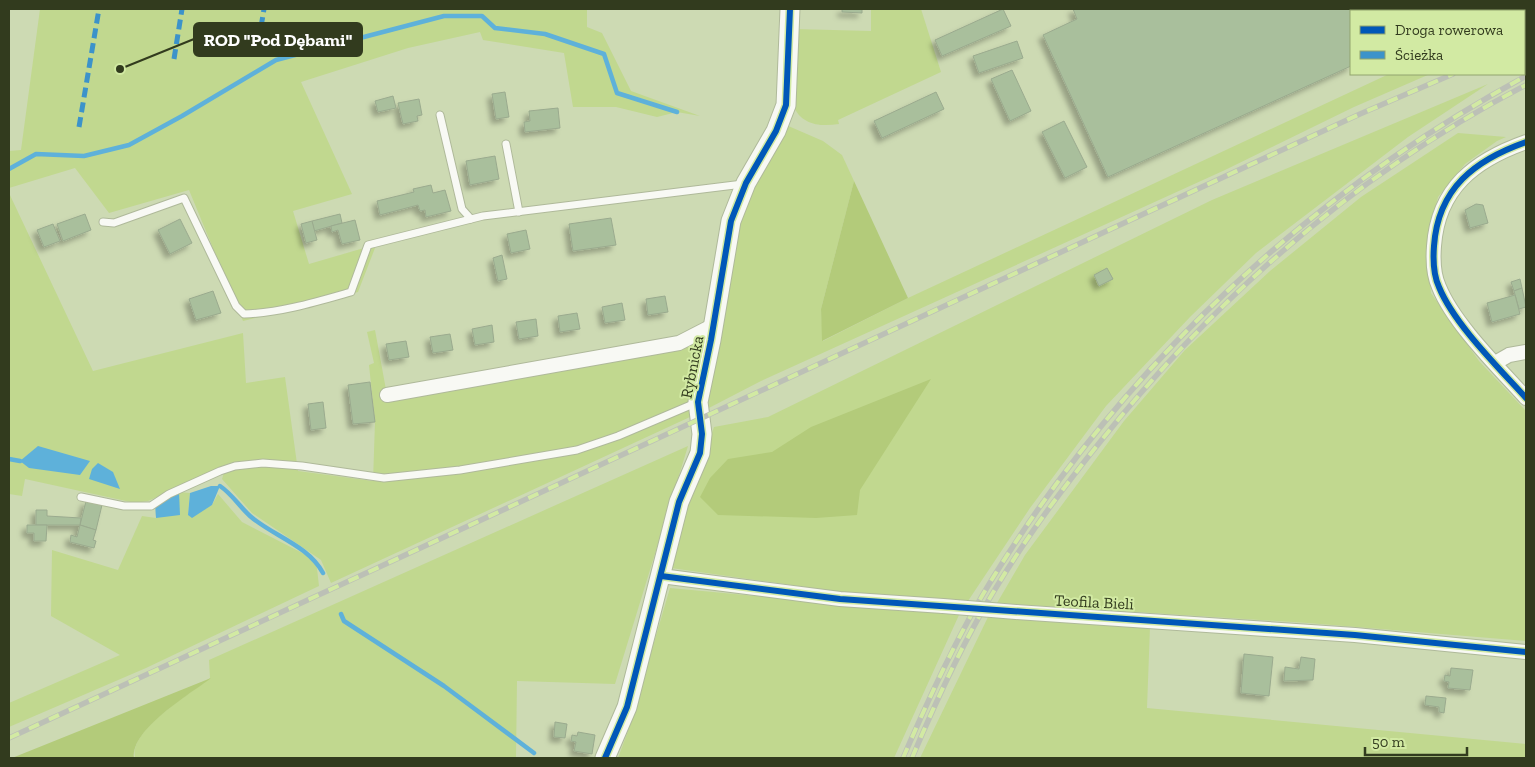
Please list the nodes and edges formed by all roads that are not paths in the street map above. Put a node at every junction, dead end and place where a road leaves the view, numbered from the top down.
1 (790, 9) edge
2 (440, 115) dead end
3 (1526, 142) edge
4 (506, 144) dead end
5 (746, 183) junction
6 (519, 212) junction
7 (471, 219) junction
8 (103, 222) dead end
9 (714, 325) junction
10 (1526, 352) edge
11 (1495, 363) junction
12 (387, 395) dead end
13 (1526, 398) edge
14 (698, 402) junction
15 (81, 497) dead end
16 (661, 576) junction
17 (1526, 652) edge
18 (605, 758) edge

1 - 5 street, Rybnicka
2 - 7 lane
3 - 11 street
4 - 6 lane
5 - 6 lane
5 - 9 street, Rybnicka
6 - 7 lane
7 - 8 lane
9 - 12 street
9 - 14 street, Rybnicka
10 - 11 street
11 - 13 street
14 - 15 lane
14 - 16 street, Rybnicka
16 - 17 street, Teofila Bieli, bridge
16 - 18 street, Rybnicka

